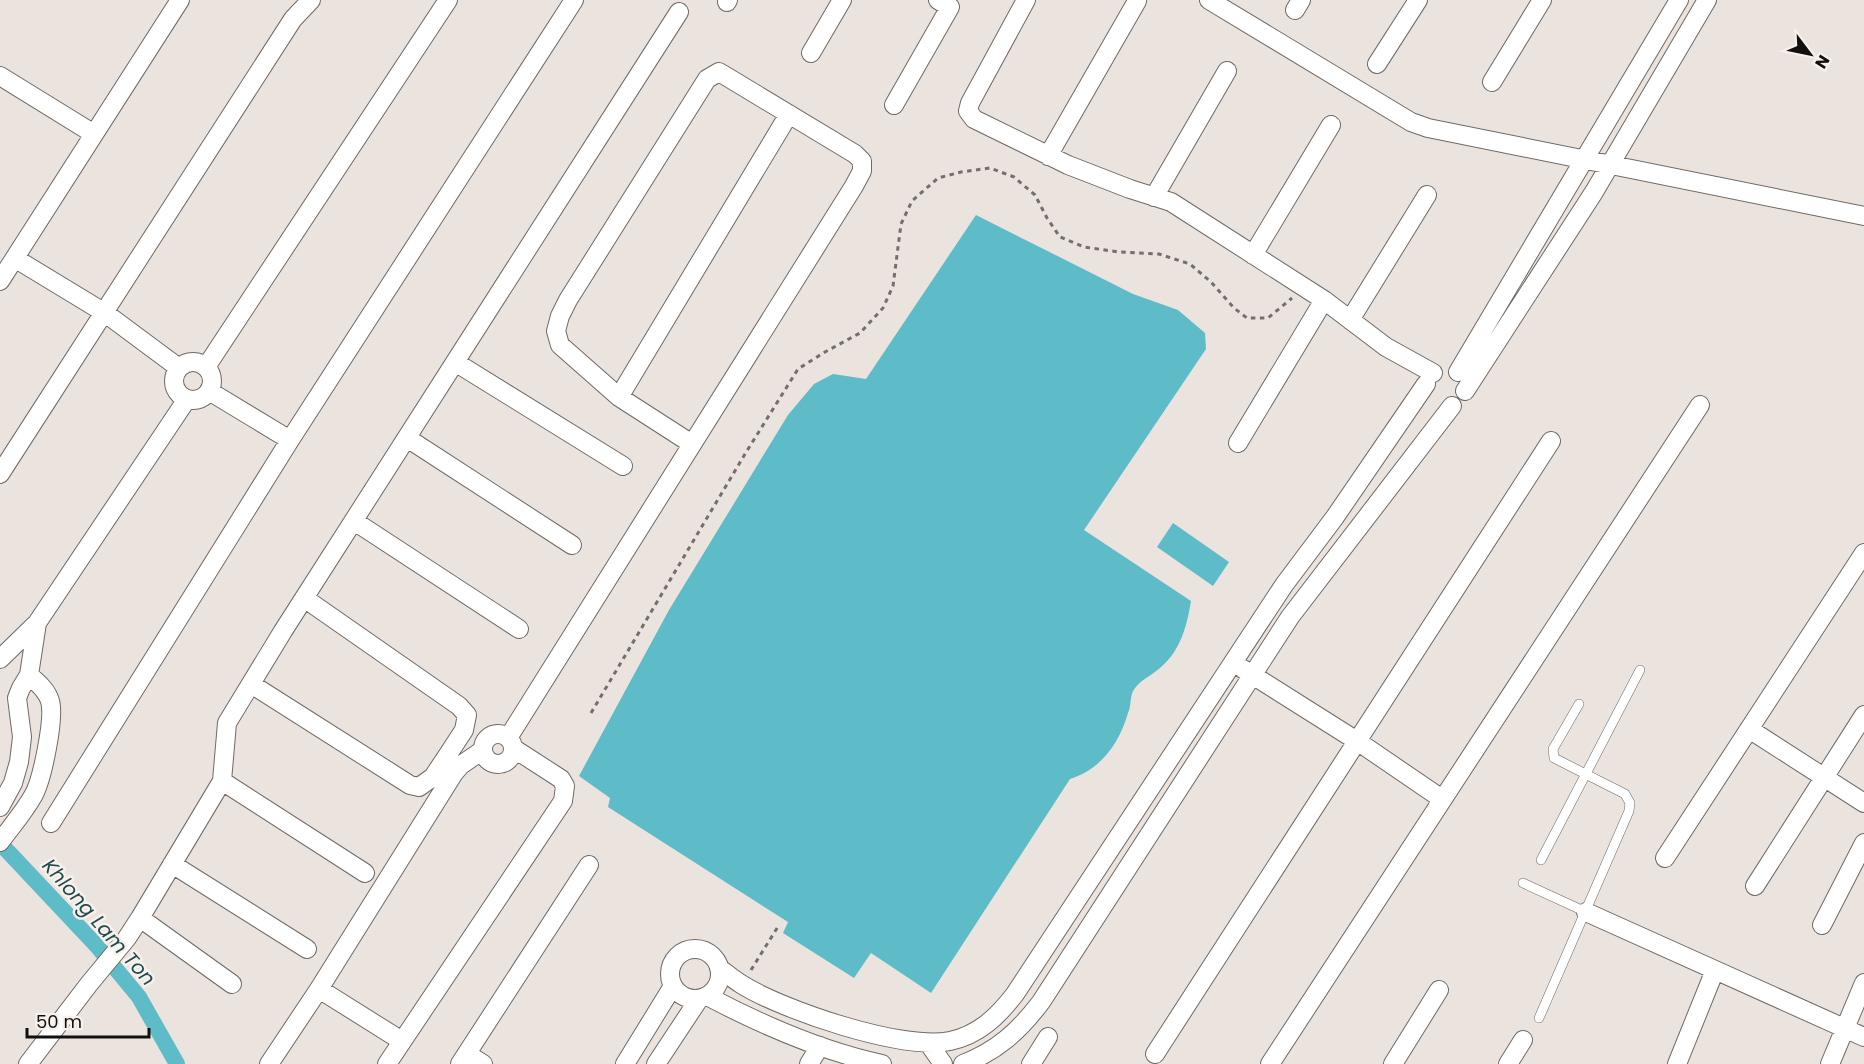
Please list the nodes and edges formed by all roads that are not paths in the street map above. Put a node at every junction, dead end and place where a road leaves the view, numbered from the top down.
1 (180, 0) edge
2 (311, 0) edge
3 (448, 0) edge
4 (574, 0) edge
5 (842, 0) edge
6 (1026, 0) edge
7 (1209, 0) edge
8 (1418, 0) edge
9 (1542, 0) edge
10 (1679, 0) edge
11 (1707, 0) edge
12 (1137, 1) edge
13 (947, 2) edge
14 (679, 12) dead end
15 (811, 53) dead end
16 (1377, 64) dead end
17 (1227, 71) dead end
18 (0, 76) edge
19 (1492, 82) dead end
20 (894, 105) dead end
21 (789, 114) junction
22 (1331, 125) dead end
23 (94, 134) junction
24 (1048, 156) junction
25 (1585, 161) junction
26 (1610, 166) junction
27 (1426, 195) dead end
28 (1154, 197) junction
29 (1864, 216) edge
30 (1253, 255) junction
31 (16, 259) junction
32 (0, 281) edge
33 (1324, 300) junction
34 (105, 313) junction
35 (1350, 320) junction
36 (455, 362) junction
37 (206, 367) junction
38 (179, 368) junction
39 (1458, 372) junction
40 (1430, 378) junction
41 (209, 391) junction
42 (1465, 391) junction
43 (619, 397) junction
44 (187, 399) junction
45 (1700, 405) dead end
46 (1452, 406) junction
47 (406, 438) junction
48 (290, 440) junction
49 (1551, 441) dead end
50 (1238, 443) dead end
51 (692, 444) junction
52 (622, 466) dead end
53 (0, 474) edge
54 (354, 521) junction
55 (572, 545) dead end
56 (1864, 553) edge
57 (304, 598) junction
58 (37, 623) junction
59 (519, 629) dead end
60 (0, 659) edge
61 (1232, 663) junction
62 (1640, 670) dead end
63 (29, 675) junction
64 (1252, 675) junction
65 (251, 684) junction
66 (1579, 704) dead end
67 (1864, 716) edge
68 (1749, 729) junction
69 (1357, 741) junction
70 (511, 743) junction
71 (483, 750) junction
72 (19, 762) junction
73 (43, 766) junction
74 (1586, 774) junction
75 (1824, 777) junction
76 (222, 781) junction
77 (1442, 800) junction
78 (1864, 803) edge
79 (1, 805) edge
80 (51, 823) dead end
81 (0, 842) edge
82 (1864, 843) edge
83 (1110, 849) junction
84 (1665, 858) dead end
85 (1541, 860) dead end
86 (1130, 863) junction
87 (172, 864) junction
88 (589, 865) dead end
89 (365, 873) dead end
90 (1523, 883) dead end
91 (1755, 885) dead end
92 (1586, 912) junction
93 (140, 918) junction
94 (1822, 926) dead end
95 (307, 949) dead end
96 (719, 968) junction
97 (1715, 970) junction
98 (1864, 983) edge
99 (232, 984) dead end
100 (673, 986) junction
101 (319, 989) junction
102 (1439, 990) dead end
103 (703, 997) junction
104 (1539, 1018) dead end
105 (1845, 1028) junction
106 (1864, 1037) edge
107 (1048, 1038) dead end
108 (1523, 1040) dead end
109 (402, 1041) junction
110 (929, 1044) junction
111 (820, 1046) junction
112 (1155, 1054) dead end
113 (464, 1059) edge
114 (28, 1064) edge
115 (270, 1064) edge
116 (387, 1064) edge
117 (483, 1064) edge
118 (625, 1064) edge
119 (656, 1064) edge
120 (809, 1064) edge
121 (882, 1064) edge
122 (943, 1064) edge
123 (963, 1064) edge
124 (1031, 1064) edge
125 (1270, 1064) edge
126 (1393, 1064) edge
127 (1508, 1064) edge
128 (1677, 1064) edge
129 (1830, 1064) edge

1 - 23 street
2 - 34 street
3 - 37 street
4 - 48 street
5 - 15 street
6 - 24 street
7 - 25 street
8 - 16 street
9 - 19 street
10 - 25 street
11 - 26 street
12 - 24 street
13 - 20 street
14 - 36 street
17 - 28 street
18 - 23 street
21 - 43 street
21 - 43 street
21 - 51 street
22 - 30 street
23 - 31 street
24 - 28 street
25 - 26 street
25 - 39 street
26 - 29 street
26 - 42 street
27 - 35 street
28 - 30 street
30 - 33 street
31 - 32 street
31 - 34 street
33 - 35 street
33 - 50 street
34 - 38 street
34 - 53 street
35 - 40 street
36 - 47 street
36 - 52 street
37 - 38 street
37 - 41 street
38 - 44 street
39 - 40 street
39 - 42 street
40 - 46 street
40 - 61 street
41 - 44 street
41 - 48 street
42 - 46 street
43 - 51 street
44 - 58 street
45 - 77 street
46 - 64 street
47 - 54 street
47 - 55 street
48 - 80 street
49 - 69 street
51 - 70 street
54 - 57 street
54 - 59 street
56 - 68 street
57 - 65 street
57 - 65 street
58 - 60 street
58 - 63 street
61 - 64 street
61 - 83 street
62 - 74 lane
63 - 72 street
63 - 73 street
64 - 69 street
64 - 86 street
65 - 76 street
66 - 74 lane
67 - 75 street
68 - 75 street
68 - 84 street
69 - 77 street
69 - 112 street
70 - 71 street
70 - 71 street
70 - 109 street
71 - 101 street
72 - 73 street
72 - 79 street
73 - 81 street
74 - 85 lane
74 - 92 lane
75 - 78 street
75 - 91 street
76 - 87 street
76 - 89 street
77 - 125 street
82 - 94 street
83 - 86 street
83 - 110 street
86 - 123 street
87 - 93 street
87 - 95 street
88 - 113 street
90 - 92 lane
92 - 97 street
92 - 104 lane
93 - 99 street
93 - 114 street
96 - 100 street
96 - 103 street
96 - 110 street
97 - 105 street
97 - 128 street
98 - 105 street
100 - 103 street
100 - 118 street
101 - 109 street
101 - 115 street
102 - 126 street
103 - 111 street
103 - 119 street
105 - 106 street
105 - 129 street
107 - 124 street
108 - 127 street
109 - 116 street
110 - 122 street
111 - 120 street
111 - 121 street
113 - 117 street

